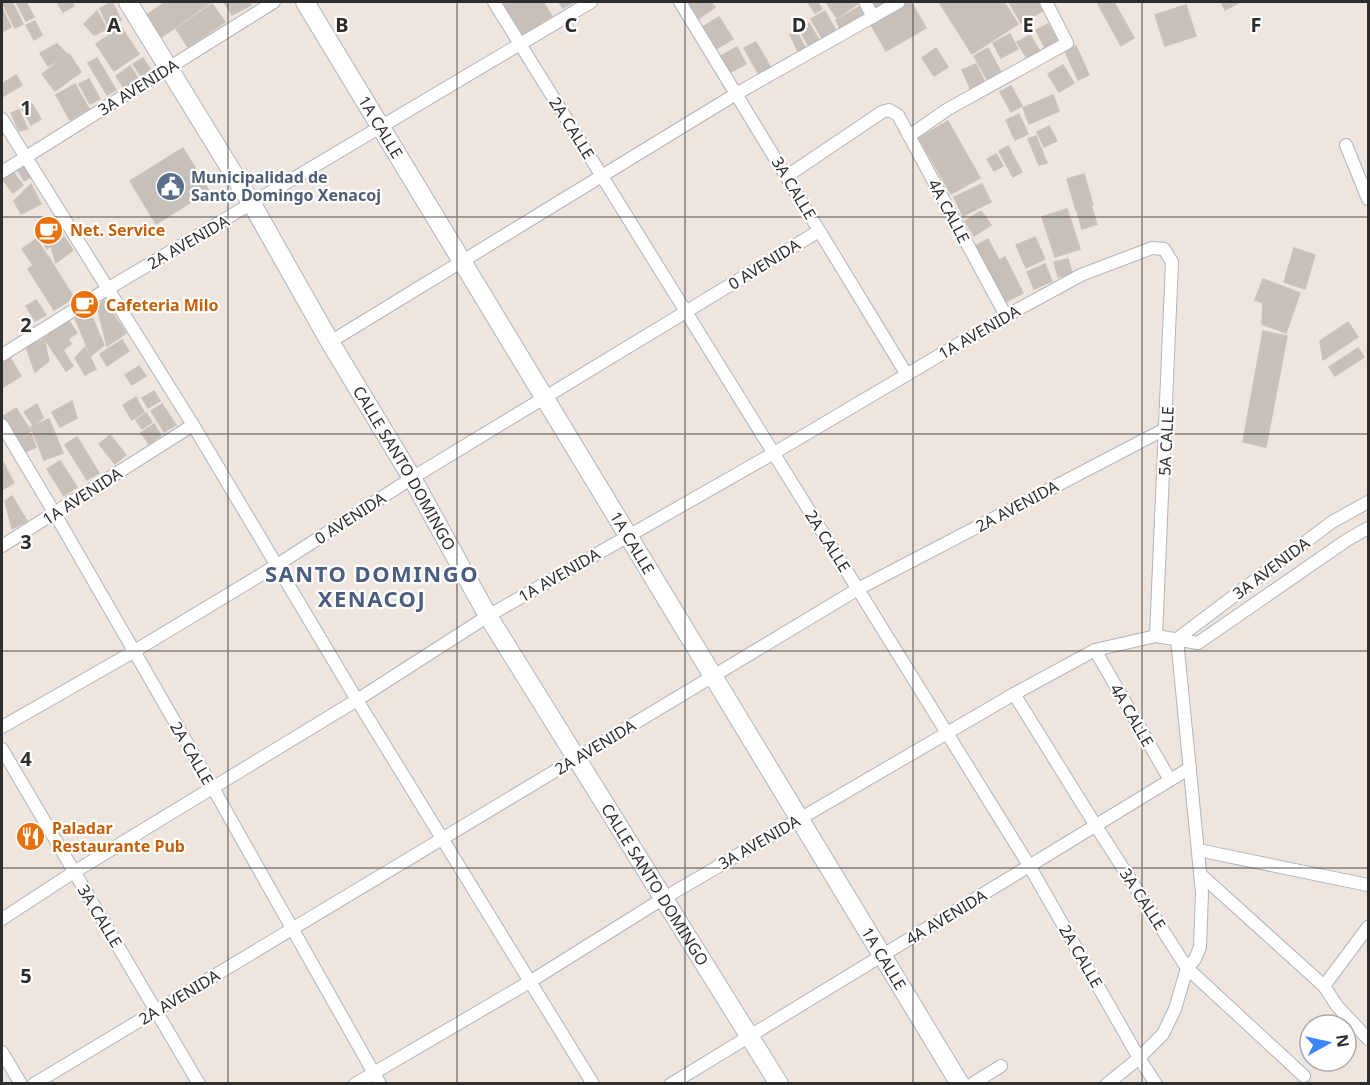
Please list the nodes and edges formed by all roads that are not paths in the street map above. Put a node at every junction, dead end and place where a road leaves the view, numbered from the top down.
1 (128, 2) edge
2 (274, 2) edge
3 (305, 2) edge
4 (494, 2) edge
5 (591, 2) edge
6 (680, 2) edge
7 (865, 2) edge
8 (899, 2) edge
9 (1046, 2) edge
10 (873, 17) junction
11 (520, 44) junction
12 (168, 68) junction
13 (736, 94) junction
14 (2, 119) edge
15 (381, 127) junction
16 (909, 136) junction
17 (1346, 145) dead end
18 (26, 157) junction
19 (2, 172) edge
20 (787, 176) junction
21 (603, 177) junction
22 (1368, 199) edge
23 (252, 204) junction
24 (819, 231) junction
25 (1164, 249) joint
26 (462, 261) junction
27 (109, 288) junction
28 (686, 312) junction
29 (1006, 316) junction
30 (330, 342) junction
31 (2, 355) edge
32 (907, 375) junction
33 (544, 397) junction
34 (2, 425) edge
35 (193, 425) junction
36 (1167, 428) junction
37 (774, 453) junction
38 (411, 478) junction
39 (1368, 502) edge
40 (55, 514) junction
41 (1368, 528) edge
42 (628, 535) junction
43 (2, 546) edge
44 (277, 565) junction
45 (858, 589) junction
46 (488, 616) junction
47 (1156, 636) junction
48 (1177, 639) junction
49 (1095, 650) junction
50 (133, 652) junction
51 (713, 676) junction
52 (1014, 694) junction
53 (357, 700) junction
54 (2, 727) edge
55 (947, 734) junction
56 (2, 749) edge
57 (577, 758) junction
58 (1190, 768) junction
59 (1170, 780) junction
60 (213, 788) junction
61 (800, 818) junction
62 (1096, 826) junction
63 (442, 840) junction
64 (1198, 850) junction
65 (1030, 867) junction
66 (74, 872) junction
67 (1200, 874) junction
68 (1368, 885) edge
69 (664, 898) junction
70 (2, 919) edge
71 (1368, 927) edge
72 (291, 928) junction
73 (882, 955) junction
74 (1187, 968) junction
75 (531, 981) junction
76 (1324, 986) junction
77 (156, 1011) junction
78 (750, 1035) junction
79 (1368, 1039) edge
80 (2, 1052) edge
81 (1139, 1058) junction
82 (1001, 1066) dead end
83 (1304, 1076) dead end
84 (377, 1078) edge
85 (21, 1083) edge
86 (34, 1083) edge
87 (199, 1083) edge
88 (355, 1083) edge
89 (593, 1083) edge
90 (671, 1083) edge
91 (779, 1083) edge
92 (960, 1083) edge
93 (972, 1083) edge
94 (1107, 1083) edge
95 (1156, 1083) edge

1 - 12 main road, CALLE SANTO DOMINGO
2 - 12 street, 3A AVENIDA
3 - 15 main road, 1A CALLE
4 - 11 street, 2A CALLE
5 - 11 street, 2A AVENIDA
6 - 13 street, 3A CALLE
7 - 10 street
8 - 10 street
9 - 16 street
10 - 13 street
11 - 15 street, 2A AVENIDA
11 - 21 street, 2A CALLE
12 - 18 street, 3A AVENIDA
12 - 23 main road, CALLE SANTO DOMINGO
13 - 20 street, 3A CALLE
13 - 21 street
14 - 18 street
15 - 23 street, 2A AVENIDA
15 - 26 main road, 1A CALLE
16 - 20 street, 4A CALLE
16 - 29 street, 4A CALLE
17 - 22 street
18 - 19 street, 3A AVENIDA
18 - 27 street
20 - 24 street, 3A CALLE
21 - 26 street
21 - 28 street, 2A CALLE
23 - 27 street, 2A AVENIDA
23 - 30 main road, CALLE SANTO DOMINGO
24 - 28 street, 0 AVENIDA
24 - 32 street, 3A CALLE
25 - 29 street, 1A AVENIDA
25 - 36 street, 5A CALLE
26 - 30 street
26 - 33 main road, 1A CALLE
27 - 31 street, 2A AVENIDA
27 - 35 street
28 - 33 street, 0 AVENIDA
28 - 37 street, 2A CALLE
29 - 32 street, 1A AVENIDA
30 - 38 main road, CALLE SANTO DOMINGO
32 - 37 street, 1A AVENIDA
33 - 38 street, 0 AVENIDA
33 - 42 main road, 1A CALLE
34 - 40 street, 2A CALLE
35 - 40 street, 1A AVENIDA
35 - 44 street
36 - 45 street, 2A AVENIDA
36 - 47 street, 5A CALLE
37 - 42 street, 1A AVENIDA
37 - 45 street, 2A CALLE
38 - 44 street, 0 AVENIDA
38 - 46 main road, CALLE SANTO DOMINGO
39 - 48 street, 3A AVENIDA
40 - 43 street, 1A AVENIDA
40 - 50 street, 2A CALLE
41 - 48 street, 3A AVENIDA
42 - 46 street, 1A AVENIDA
42 - 51 main road, 1A CALLE
44 - 50 street, 0 AVENIDA
44 - 53 street
45 - 51 street, 2A AVENIDA
45 - 55 street, 2A CALLE
46 - 53 street, 1A AVENIDA
46 - 57 main road, CALLE SANTO DOMINGO
47 - 48 street, 3A AVENIDA
47 - 49 street, 3A AVENIDA
48 - 58 street
49 - 52 street, 3A AVENIDA
49 - 59 street, 4A CALLE
50 - 54 street, 0 AVENIDA
50 - 60 street, 2A CALLE
51 - 57 street, 2A AVENIDA
51 - 61 main road, 1A CALLE
52 - 55 street, 3A AVENIDA
52 - 62 street, 3A CALLE
53 - 60 street, 1A AVENIDA
53 - 63 street
55 - 61 street, 3A AVENIDA
55 - 65 street, 2A CALLE
56 - 66 street, 3A CALLE
57 - 63 street, 2A AVENIDA
57 - 69 main road, CALLE SANTO DOMINGO
58 - 59 street, 4A AVENIDA
58 - 64 street
59 - 62 street, 4A AVENIDA
60 - 66 street, 1A AVENIDA
60 - 72 street, 2A CALLE
61 - 69 street, 3A AVENIDA
61 - 73 main road, 1A CALLE
62 - 65 street, 4A AVENIDA
62 - 74 street, 3A CALLE
63 - 72 street, 2A AVENIDA
63 - 75 street
64 - 67 street
64 - 68 street
65 - 73 street, 4A AVENIDA
65 - 81 street, 2A CALLE
66 - 70 street, 1A AVENIDA
66 - 77 street, 3A CALLE
67 - 74 street
67 - 76 street
69 - 75 street, 3A AVENIDA
69 - 78 main road, CALLE SANTO DOMINGO
71 - 76 street
72 - 77 street, 2A AVENIDA
72 - 84 street, 2A CALLE
73 - 78 street, 4A AVENIDA
73 - 92 main road, 1A CALLE
74 - 81 street
74 - 83 street, 3A CALLE
75 - 84 street, 3A AVENIDA
75 - 89 street
76 - 79 street
77 - 86 street, 2A AVENIDA
77 - 87 street, 3A CALLE
78 - 90 street, 4A AVENIDA
78 - 91 main road, CALLE SANTO DOMINGO
80 - 85 street
81 - 94 street
81 - 95 street, 2A CALLE
82 - 93 street
84 - 88 street, 3A AVENIDA

